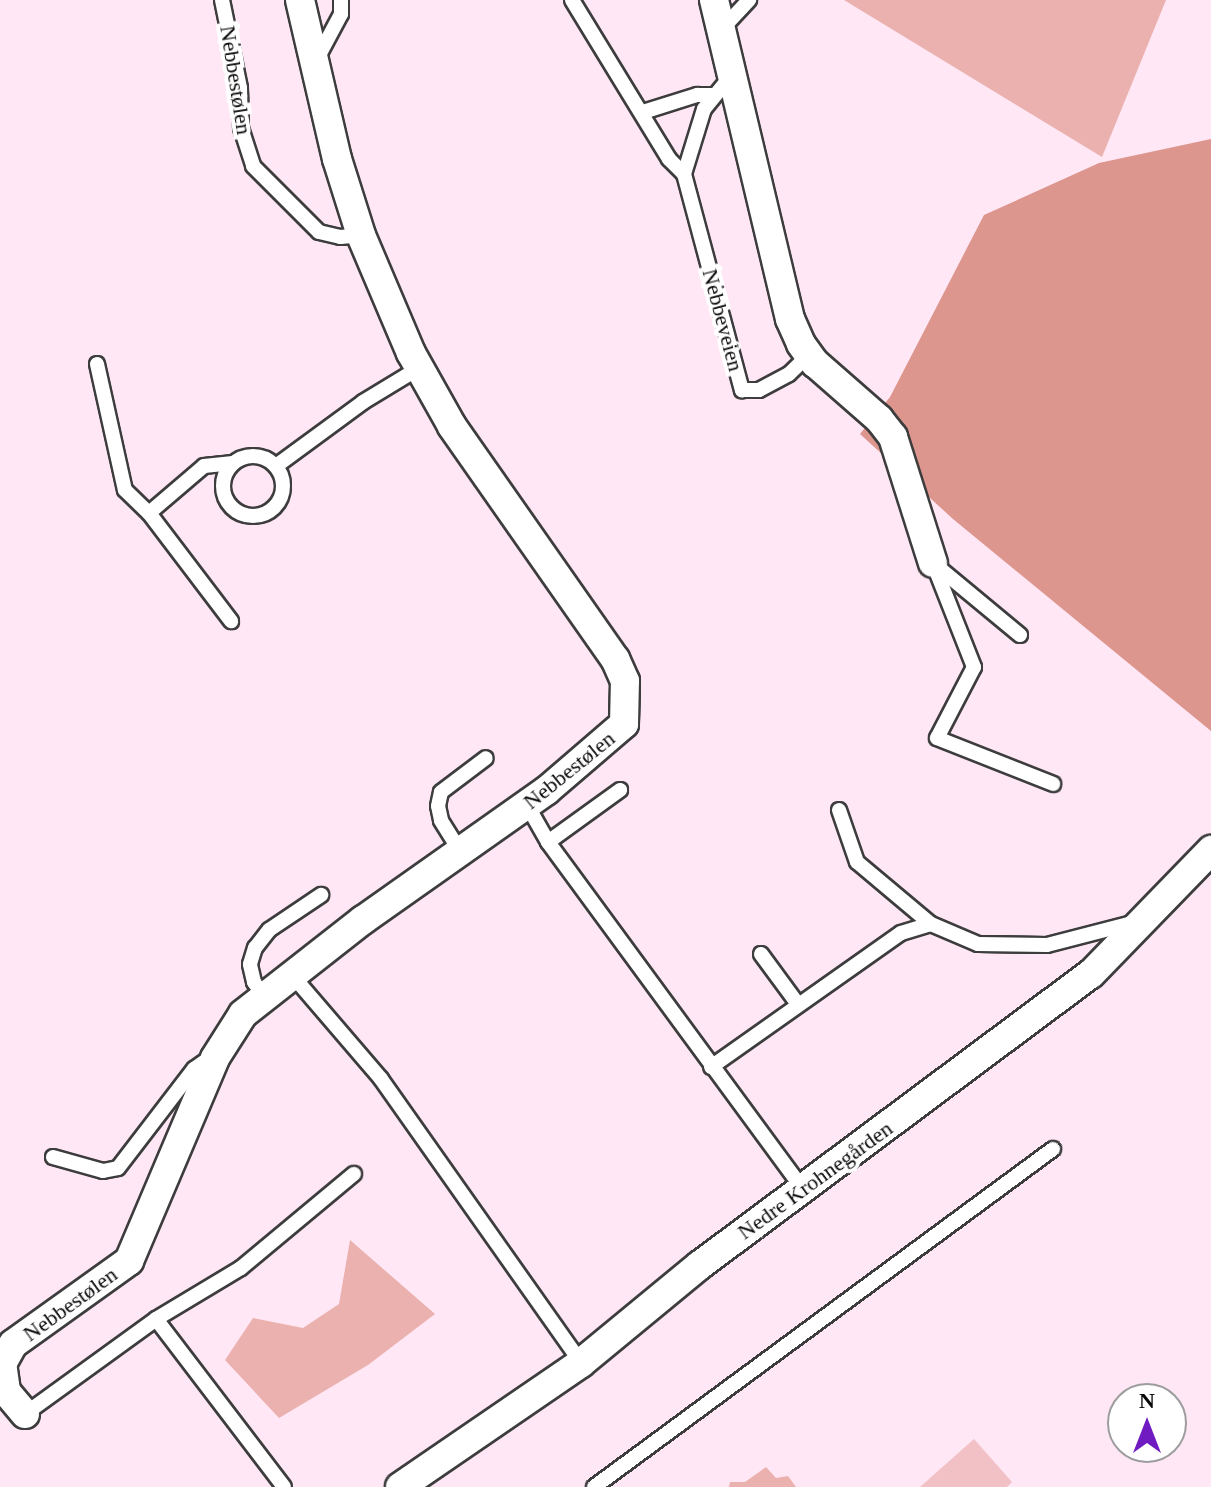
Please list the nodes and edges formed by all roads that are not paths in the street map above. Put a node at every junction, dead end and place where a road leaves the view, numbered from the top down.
1 (222, 0) edge
2 (300, 0) edge
3 (341, 0) edge
4 (572, 0) edge
5 (714, 0) edge
6 (749, 0) edge
7 (722, 29) junction
8 (313, 66) junction
9 (722, 85) junction
10 (643, 112) junction
11 (684, 174) junction
12 (361, 235) junction
13 (809, 355) junction
14 (97, 364) dead end
15 (419, 368) junction
16 (233, 463) junction
17 (276, 466) junction
18 (149, 513) junction
19 (933, 563) junction
20 (231, 621) dead end
21 (1020, 635) dead end
22 (486, 758) dead end
23 (1053, 784) dead end
24 (620, 790) dead end
25 (527, 805) junction
26 (839, 810) dead end
27 (548, 842) junction
28 (1211, 850) edge
29 (460, 851) junction
30 (321, 895) dead end
31 (1142, 921) junction
32 (931, 924) junction
33 (761, 954) dead end
34 (292, 975) junction
35 (264, 996) junction
36 (797, 1003) junction
37 (215, 1058) junction
38 (711, 1067) junction
39 (1053, 1149) dead end
40 (53, 1157) dead end
41 (354, 1174) dead end
42 (803, 1189) junction
43 (156, 1319) junction
44 (581, 1363) junction
45 (25, 1414) joint
46 (284, 1487) edge
47 (400, 1487) edge
48 (594, 1487) edge

1 - 12 lane, Nebbestølen
2 - 8 street, Nebbestølen
3 - 8 lane
4 - 10 lane, Nebbeveien
5 - 7 street
6 - 7 lane
7 - 9 street
8 - 12 street, Nebbestølen
9 - 10 lane
9 - 11 lane
9 - 13 street
10 - 11 lane, Nebbeveien
11 - 13 lane, Nebbeveien
12 - 15 street, Nebbestølen
13 - 19 street
14 - 18 lane
15 - 17 lane
15 - 25 street, Nebbestølen
16 - 17 lane
16 - 17 lane
16 - 18 lane
18 - 20 lane
19 - 21 lane
19 - 23 lane
22 - 29 lane
24 - 27 lane
25 - 27 lane
25 - 29 street, Nebbestølen
26 - 32 lane
27 - 38 lane
28 - 31 street, Nedre Krohnegården
29 - 34 street, Nebbestølen
30 - 35 lane
31 - 32 lane
31 - 42 street, Nedre Krohnegården
32 - 36 lane
33 - 36 lane
34 - 35 street, Nebbestølen
34 - 44 lane
35 - 37 street, Nebbestølen
36 - 38 lane
37 - 40 lane, Nebbestølen
37 - 45 street, Nebbestølen
38 - 42 lane
39 - 48 lane
41 - 43 lane
42 - 44 street, Nedre Krohnegården
43 - 45 lane
43 - 46 lane
44 - 47 street, Nedre Krohnegården

